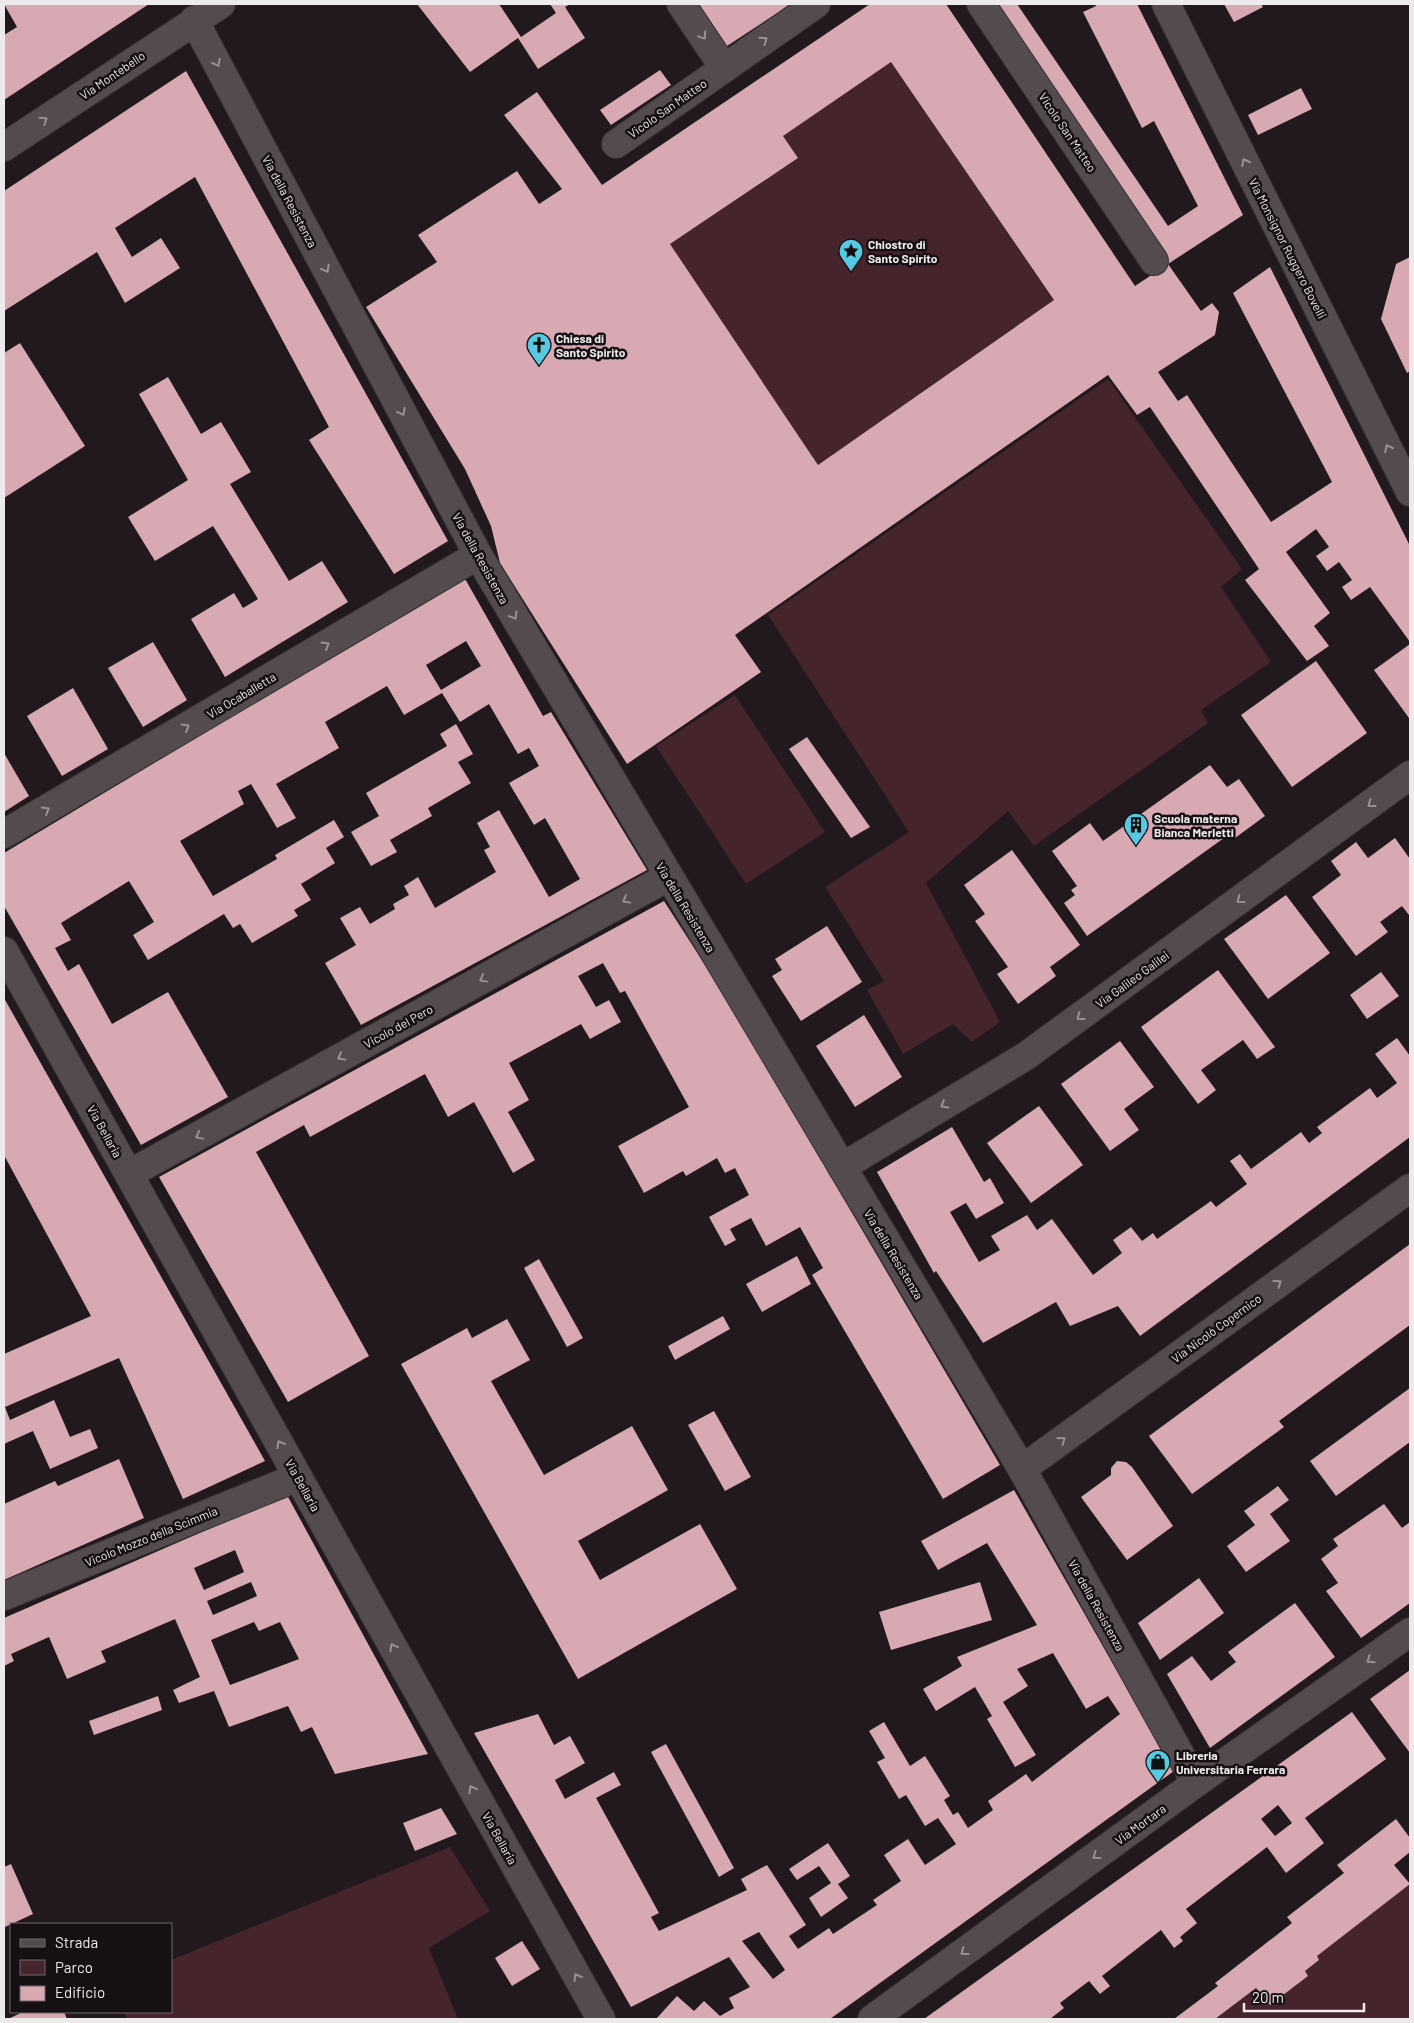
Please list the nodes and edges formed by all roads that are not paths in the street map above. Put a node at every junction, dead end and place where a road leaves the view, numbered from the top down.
1 (220, 4) edge
2 (681, 4) edge
3 (816, 4) edge
4 (981, 4) edge
5 (1166, 4) edge
6 (194, 20) junction
7 (724, 68) junction
8 (616, 144) dead end
9 (4, 147) edge
10 (1154, 261) dead end
11 (1410, 492) edge
12 (478, 555) junction
13 (1410, 775) edge
14 (4, 834) edge
15 (668, 877) junction
16 (4, 951) edge
17 (842, 1167) junction
18 (129, 1174) junction
19 (1410, 1188) edge
20 (1022, 1469) junction
21 (298, 1477) junction
22 (4, 1596) edge
23 (1410, 1632) edge
24 (1196, 1783) junction
25 (601, 2019) edge
26 (872, 2019) edge

1 - 6 street, Via Montebello
2 -> 7 street
7 -> 3 street, Vicolo San Matteo
4 - 10 street, Vicolo San Matteo
11 -> 5 street, Via Monsignor Ruggero Bovelli
9 -> 6 street, Via Montebello
6 -> 12 street, Via della Resistenza
7 - 8 street, Vicolo San Matteo
14 -> 12 street, Via Ocaballetta
12 -> 15 street, Via della Resistenza
13 -> 17 street, Via Galileo Galilei
15 - 17 street, Via della Resistenza
15 -> 18 street, Vicolo del Pero
16 - 18 street, Via Bellaria
17 - 20 street, Via della Resistenza
21 -> 18 street, Via Bellaria
20 -> 19 street, Via Nicolò Copernico
20 - 24 street, Via della Resistenza
21 - 22 street, Vicolo Mozzo della Scimmia
25 -> 21 street, Via Bellaria
23 -> 24 street, Via Mortara
24 -> 26 street, Via Mortara

